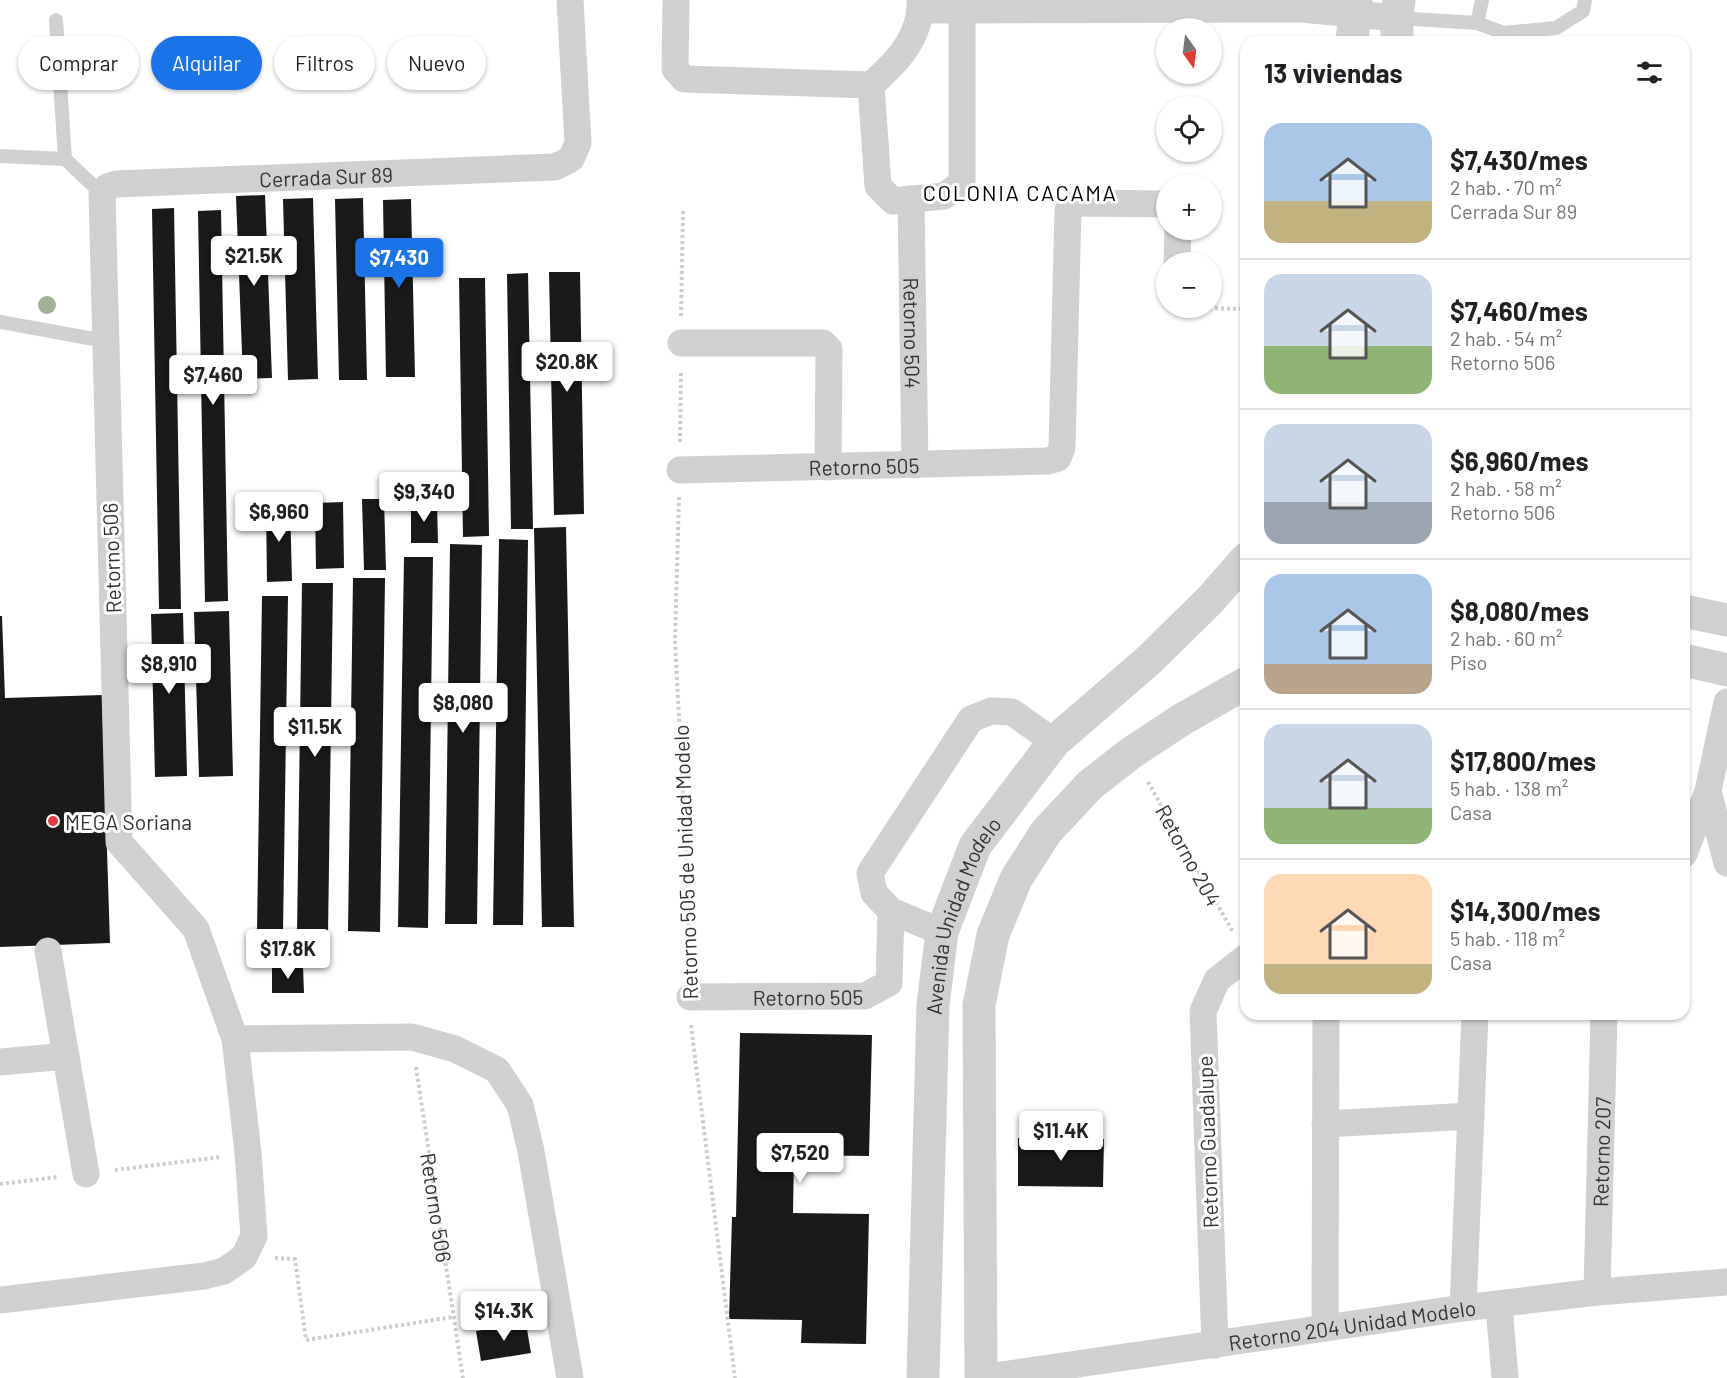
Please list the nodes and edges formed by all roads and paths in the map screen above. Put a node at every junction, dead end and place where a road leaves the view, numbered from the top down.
1 (570, 0) edge
2 (676, 0) edge
3 (1482, 0) edge
4 (1585, 0) edge
5 (920, 5) edge
6 (962, 10) junction
7 (1354, 19) edge
8 (56, 20) dead end
9 (1398, 20) edge
10 (1477, 23) junction
11 (871, 85) junction
12 (0, 156) edge
13 (64, 159) junction
14 (102, 194) junction
15 (911, 199) junction
16 (1156, 204) edge
17 (683, 211) dead end
18 (1222, 308) edge
19 (1240, 309) edge
20 (0, 322) edge
21 (105, 341) junction
22 (681, 343) junction
23 (915, 465) junction
24 (828, 467) junction
25 (680, 470) junction
26 (1240, 566) edge
27 (1690, 612) edge
28 (1727, 620) edge
29 (1690, 661) edge
30 (1727, 670) edge
31 (1240, 686) edge
32 (1727, 702) edge
33 (1054, 742) junction
34 (1131, 753) junction
35 (1708, 791) junction
36 (1690, 838) edge
37 (1727, 863) edge
38 (891, 911) junction
39 (942, 932) junction
40 (1240, 945) edge
41 (1240, 948) edge
42 (48, 951) dead end
43 (690, 997) junction
44 (1326, 1020) edge
45 (1475, 1020) edge
46 (1604, 1020) edge
47 (412, 1037) junction
48 (235, 1039) junction
49 (66, 1056) junction
50 (0, 1062) edge
51 (1471, 1116) junction
52 (1324, 1124) junction
53 (248, 1153) junction
54 (86, 1174) junction
55 (0, 1184) edge
56 (244, 1257) junction
57 (1727, 1282) edge
58 (1597, 1292) junction
59 (0, 1300) edge
60 (1499, 1305) junction
61 (1463, 1308) junction
62 (453, 1317) junction
63 (1325, 1328) junction
64 (1215, 1345) junction
65 (463, 1378) edge
66 (570, 1378) edge
67 (735, 1378) edge
68 (924, 1378) edge
69 (980, 1378) edge
70 (1505, 1378) edge

1 - 14 street, Cerrada Sur 89
2 - 11 street
3 - 10 lane
4 - 10 lane
5 - 6 street
5 - 11 street
6 - 7 street
6 - 15 street
7 - 9 street
8 - 13 lane
9 - 10 lane
11 - 15 street
12 - 13 lane
13 - 14 lane
14 - 21 street, Retorno 506
15 - 23 street, Retorno 504
16 - 23 street, Retorno 505
17 - 22 path, Retorno 505 de Unidad Modelo
18 - 19 path
20 - 21 lane
21 - 48 street, Retorno 506
22 - 24 street
22 - 25 path, Retorno 505 de Unidad Modelo
23 - 24 street, Retorno 505
24 - 25 street, Retorno 505
25 - 43 path, Retorno 505 de Unidad Modelo
26 - 33 street, Avenida Unidad Modelo
27 - 28 street
29 - 30 street
31 - 34 street, Avenida Unidad Modelo
32 - 35 street
33 - 38 street
33 - 39 street, Avenida Unidad Modelo
34 - 40 path, Retorno 204
34 - 69 street, Avenida Unidad Modelo
35 - 36 street
35 - 37 street
38 - 39 street
38 - 43 street, Retorno 505
39 - 68 street, Avenida Unidad Modelo
41 - 64 street, Retorno Guadalupe
42 - 49 street
43 - 67 path, Retorno 505 de Unidad Modelo
44 - 52 street
45 - 51 street
46 - 58 street, Retorno 207
47 - 48 street
47 - 62 path, Retorno 506
47 - 66 street
48 - 53 street
49 - 50 street
49 - 54 street
51 - 52 street
51 - 61 street
52 - 63 street
53 - 54 path
53 - 56 street
54 - 55 path
56 - 59 street
56 - 62 path
57 - 58 street, Retorno 204 Unidad Modelo
58 - 60 street, Retorno 204 Unidad Modelo
60 - 61 street, Retorno 204 Unidad Modelo
60 - 70 street
61 - 63 street, Retorno 204 Unidad Modelo
62 - 65 path, Retorno 506
63 - 64 street, Retorno 204 Unidad Modelo
64 - 69 street, Retorno 204 Unidad Modelo

